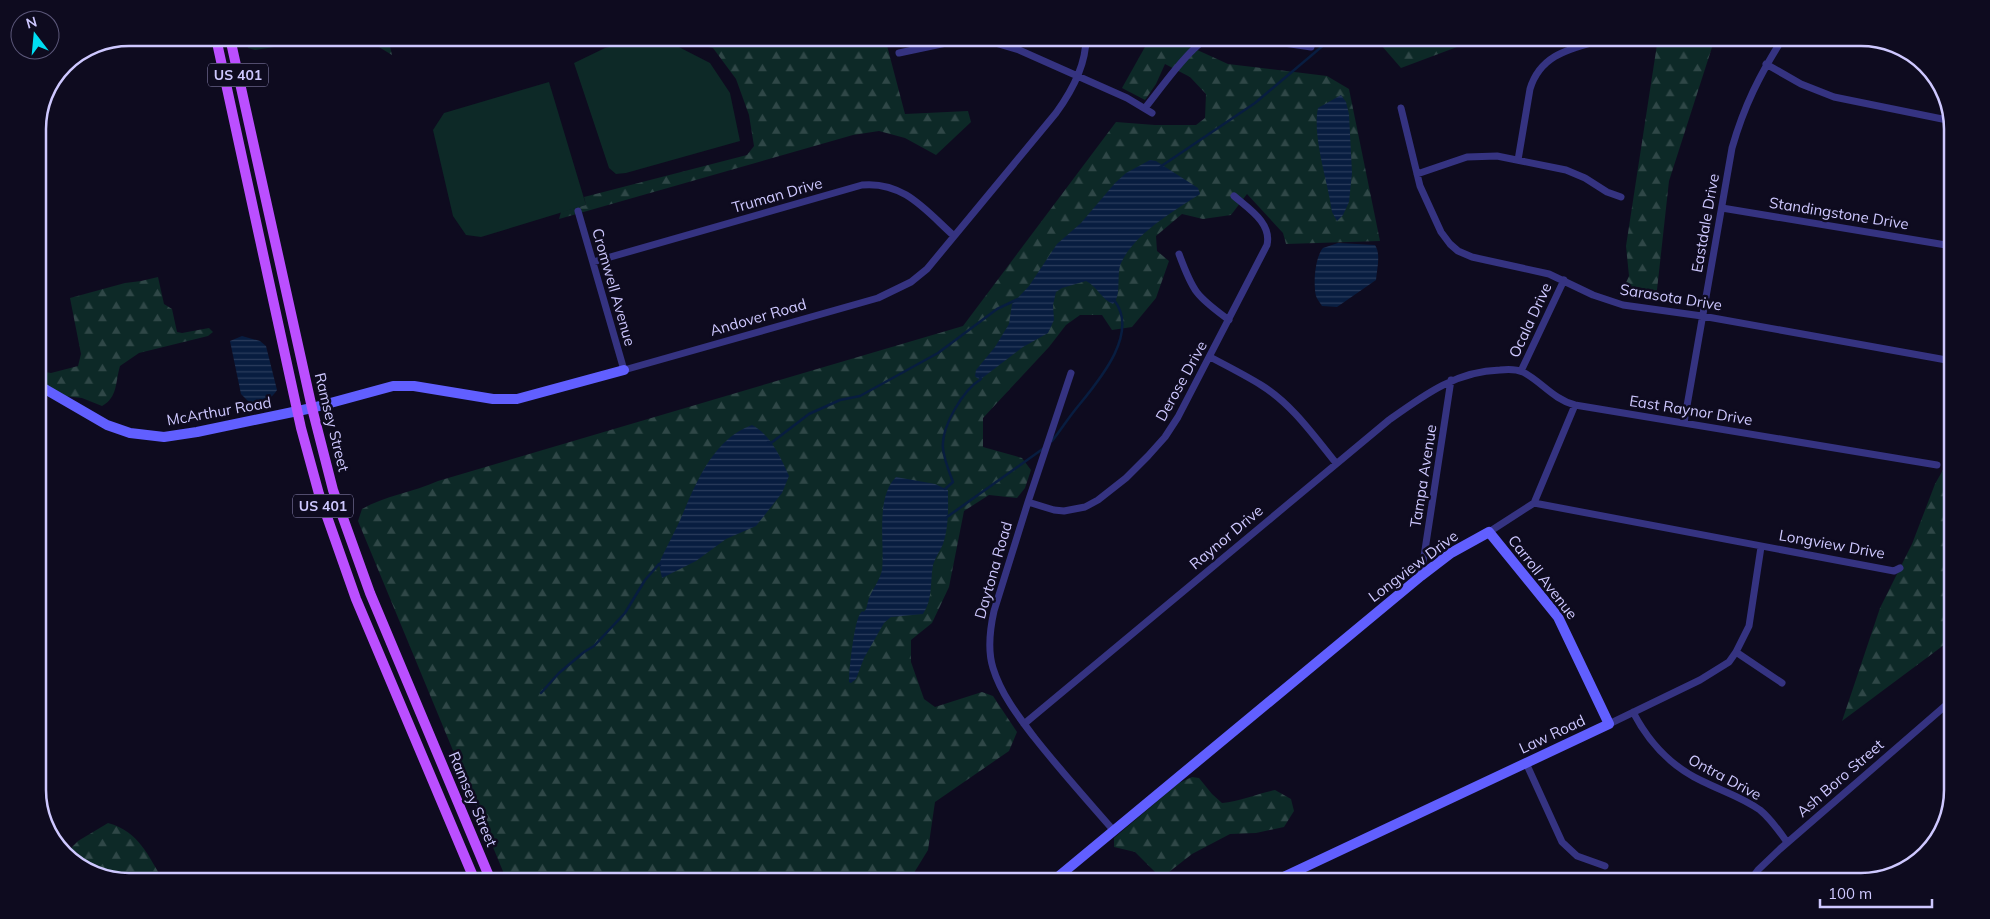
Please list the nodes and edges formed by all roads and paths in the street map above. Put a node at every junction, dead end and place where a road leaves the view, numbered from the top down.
1 (218, 46) edge
2 (232, 46) edge
3 (931, 46) edge
4 (1006, 46) edge
5 (1085, 46) edge
6 (1197, 46) edge
7 (1304, 46) edge
8 (1580, 46) edge
9 (1778, 46) edge
10 (1311, 47) dead end
11 (899, 53) dead end
12 (1766, 64) junction
13 (1078, 76) junction
14 (1145, 108) junction
15 (1401, 108) dead end
16 (1152, 113) dead end
17 (1943, 119) edge
18 (1518, 160) junction
19 (1417, 174) junction
20 (1234, 196) dead end
21 (1621, 196) dead end
22 (1722, 208) junction
23 (578, 211) dead end
24 (954, 236) junction
25 (1944, 245) edge
26 (1179, 254) dead end
27 (593, 262) junction
28 (1564, 280) junction
29 (1702, 316) junction
30 (1229, 320) junction
31 (1210, 357) junction
32 (1944, 360) edge
33 (624, 370) junction
34 (1521, 371) junction
35 (1071, 373) dead end
36 (1451, 380) junction
37 (46, 391) edge
38 (1575, 405) junction
39 (312, 408) junction
40 (298, 411) junction
41 (1684, 423) junction
42 (1336, 464) junction
43 (1937, 465) dead end
44 (1028, 502) junction
45 (1534, 503) junction
46 (1489, 532) junction
47 (1761, 547) junction
48 (1900, 568) dead end
49 (1421, 576) junction
50 (1736, 652) junction
51 (1782, 683) dead end
52 (409, 686) junction
53 (395, 692) junction
54 (1944, 707) edge
55 (1633, 712) junction
56 (1024, 724) junction
57 (1609, 724) junction
58 (1526, 763) junction
59 (1114, 831) junction
60 (1787, 842) junction
61 (1605, 866) dead end
62 (470, 873) edge
63 (487, 873) edge
64 (1064, 873) edge
65 (1295, 873) edge
66 (1756, 873) edge

1 - 40 main road, Ramsey Street / US 401
2 - 39 main road, Ramsey Street / US 401
3 - 11 street
4 - 13 street
5 - 13 street, Andover Road
6 - 14 street
7 - 10 street
8 - 18 street
9 - 12 street, Eastdale Drive
12 - 17 street
12 - 22 street, Eastdale Drive
13 - 14 street
13 - 24 street, Andover Road
14 - 16 street
15 - 19 street, Sarasota Drive
18 - 19 street
18 - 21 street
19 - 28 street, Sarasota Drive
20 - 30 street, Derose Drive
22 - 25 street, Standingstone Drive
22 - 29 street, Eastdale Drive
23 - 27 street, Cromwell Avenue
24 - 27 street, Truman Drive
24 - 33 street, Andover Road
26 - 30 street
27 - 33 street, Cromwell Avenue
28 - 29 street, Sarasota Drive
28 - 34 street, Ocala Drive
29 - 32 street, Sarasota Drive
29 - 41 street, Eastdale Drive
30 - 31 street, Derose Drive
31 - 42 street
31 - 44 street, Derose Drive
33 - 39 street, Andover Road
34 - 36 street
34 - 38 street, East Raynor Drive
35 - 44 street, Daytona Road
36 - 42 street, Raynor Drive
36 - 49 street, Tampa Avenue
37 - 40 street, McArthur Road
38 - 41 street, East Raynor Drive
38 - 45 street
39 - 40 street, McArthur Road
39 - 52 main road, Ramsey Street / US 401
40 - 53 main road, Ramsey Street / US 401
41 - 43 street, East Raynor Drive
42 - 56 street, Raynor Drive
44 - 56 street, Daytona Road
45 - 46 street, Longview Drive
45 - 47 street, Longview Drive
46 - 49 street, Longview Drive
46 - 57 street, Carroll Avenue
47 - 48 street, Longview Drive
47 - 50 street, Law Road
49 - 59 street, Longview Drive
50 - 51 street
50 - 55 street, Law Road
52 - 53 main road
52 - 63 main road, Ramsey Street / US 401
53 - 62 main road, Ramsey Street / US 401
54 - 60 street, Ash Boro Street
55 - 57 street, Law Road
55 - 60 street, Ontra Drive
56 - 59 street, Daytona Road
57 - 58 street, Law Road
58 - 61 street
58 - 65 street, Law Road
59 - 64 street, Longview Drive
60 - 66 street, Ash Boro Street

